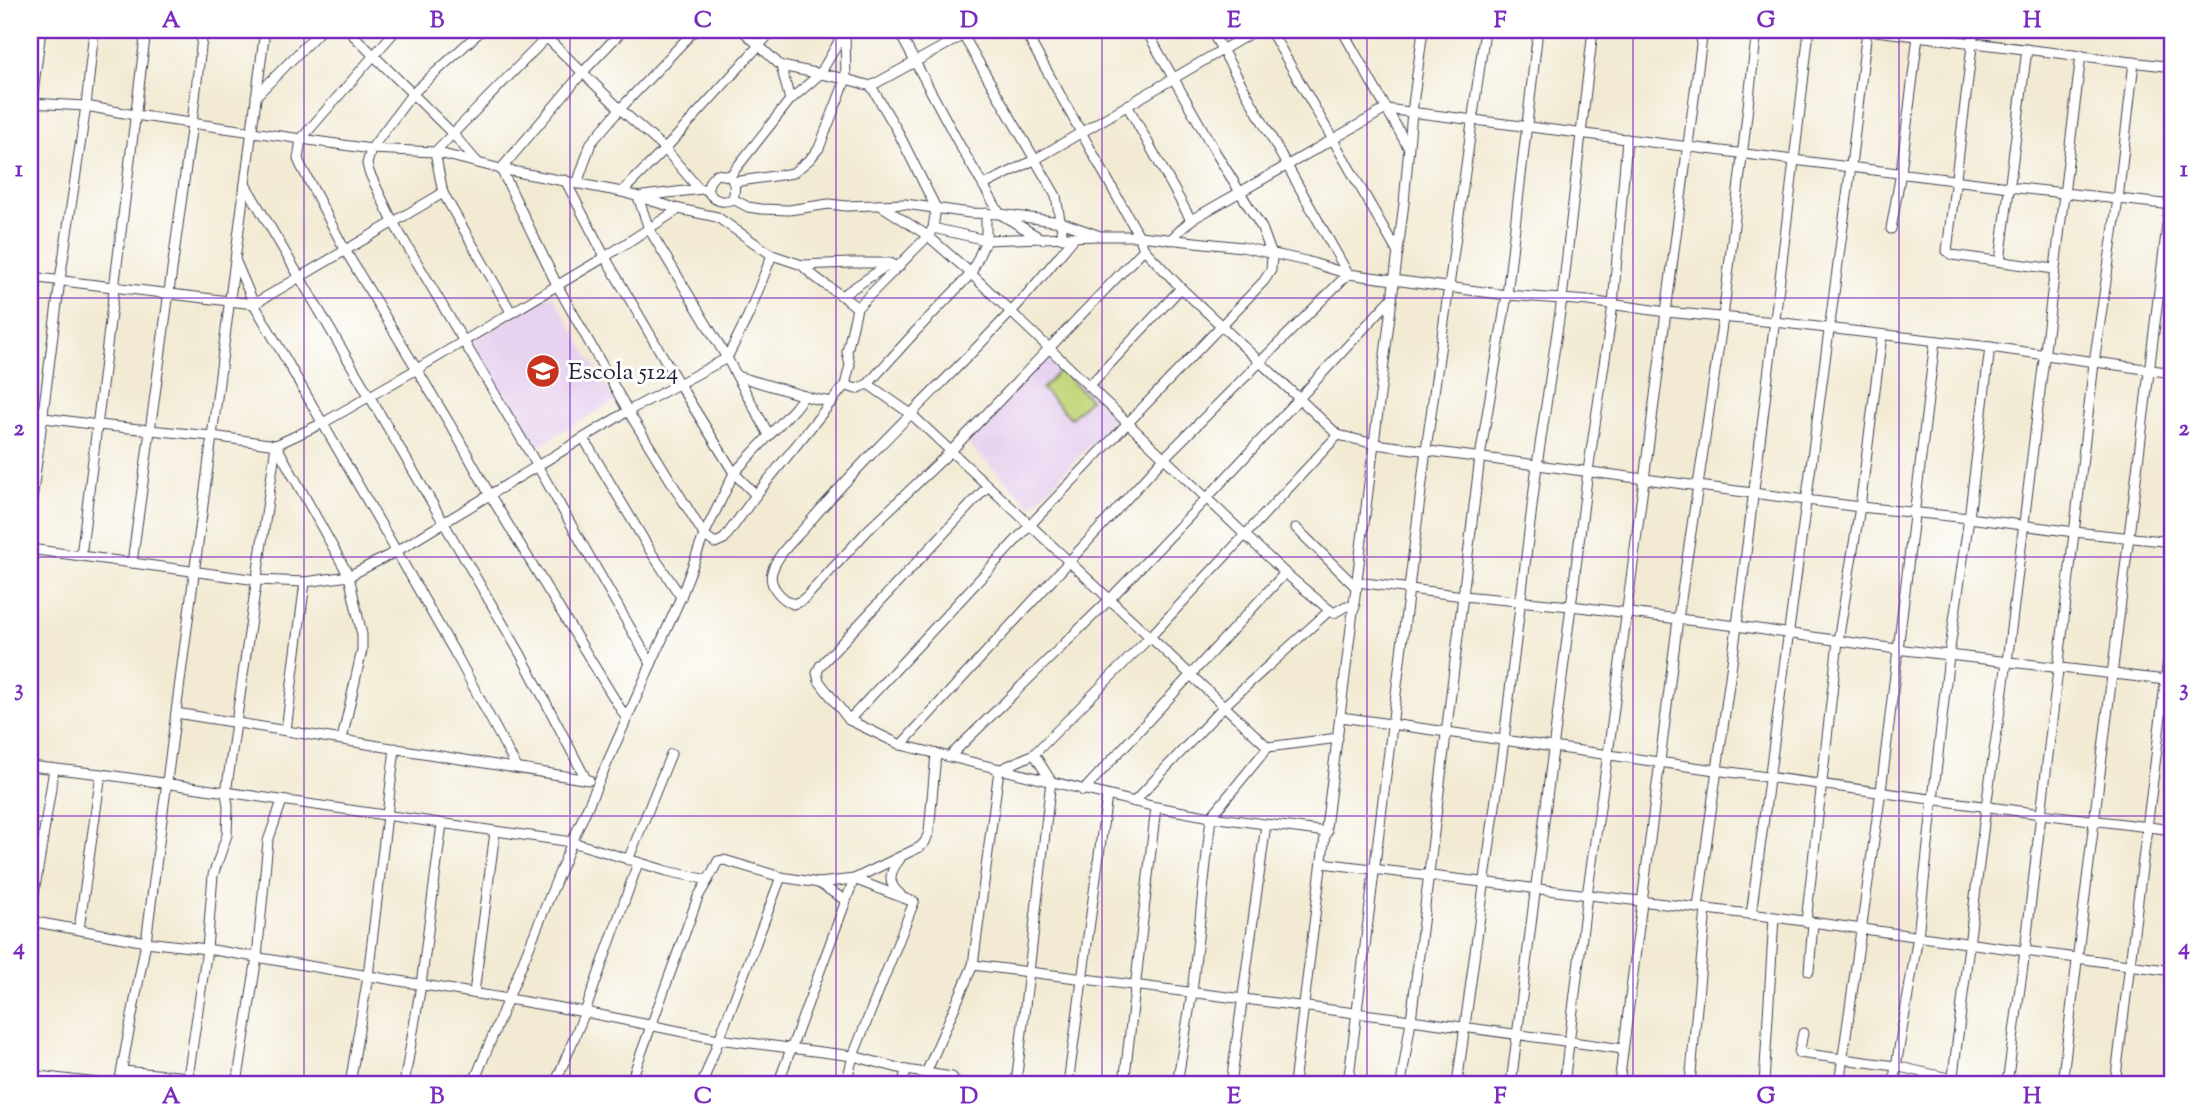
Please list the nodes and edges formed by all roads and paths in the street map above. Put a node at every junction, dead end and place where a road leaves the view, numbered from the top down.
1 (41, 30) edge
2 (94, 30) edge
3 (146, 30) edge
4 (203, 30) edge
5 (265, 30) edge
6 (321, 30) edge
7 (348, 30) edge
8 (396, 30) edge
9 (482, 30) edge
10 (539, 30) edge
11 (623, 30) edge
12 (695, 30) edge
13 (741, 30) edge
14 (773, 30) edge
15 (843, 30) edge
16 (898, 30) edge
17 (973, 30) edge
18 (1024, 30) edge
19 (1146, 30) edge
20 (1211, 30) edge
21 (1256, 30) edge
22 (1270, 30) edge
23 (1342, 30) edge
24 (1423, 30) edge
25 (1485, 30) edge
26 (1538, 30) edge
27 (1593, 30) edge
28 (1703, 30) edge
29 (1757, 30) edge
30 (1809, 30) edge
31 (1867, 30) edge
32 (1975, 30) edge
33 (962, 32) edge
34 (1919, 36) junction
35 (547, 37) junction
36 (1972, 43) junction
37 (758, 45) junction
38 (1222, 49) junction
39 (2027, 49) junction
40 (373, 55) junction
41 (2081, 55) junction
42 (915, 60) junction
43 (2134, 62) junction
44 (781, 66) junction
45 (2173, 67) edge
46 (583, 72) junction
47 (820, 74) junction
48 (1173, 78) junction
49 (846, 79) junction
50 (871, 86) junction
51 (412, 94) junction
52 (256, 96) junction
53 (790, 100) junction
54 (31, 104) edge
55 (1127, 105) junction
56 (86, 106) junction
57 (620, 109) junction
58 (1386, 109) junction
59 (1412, 112) junction
60 (135, 115) junction
61 (30, 117) edge
62 (1473, 121) junction
63 (192, 123) junction
64 (1526, 126) junction
65 (1081, 131) junction
66 (251, 132) junction
67 (1580, 133) junction
68 (453, 134) junction
69 (301, 139) junction
70 (1333, 139) junction
71 (1627, 139) junction
72 (1688, 147) junction
73 (371, 149) junction
74 (665, 149) junction
75 (1408, 149) junction
76 (435, 152) junction
77 (1741, 153) junction
78 (1036, 159) junction
79 (1795, 160) junction
80 (478, 163) junction
81 (1287, 164) junction
82 (1851, 166) junction
83 (500, 169) junction
84 (1901, 172) junction
85 (2173, 176) edge
86 (732, 179) junction
87 (1955, 179) junction
88 (565, 180) junction
89 (244, 184) junction
90 (577, 184) junction
91 (984, 185) junction
92 (2009, 187) junction
93 (703, 189) junction
94 (1240, 191) junction
95 (443, 192) junction
96 (622, 192) junction
97 (2064, 193) junction
98 (638, 197) junction
99 (2118, 199) junction
100 (733, 200) junction
101 (2172, 204) edge
102 (880, 205) junction
103 (936, 208) junction
104 (679, 209) junction
105 (986, 213) junction
106 (1000, 214) junction
107 (1191, 220) junction
108 (393, 222) junction
109 (1061, 222) junction
110 (649, 229) junction
111 (1891, 229) dead end
112 (930, 232) junction
113 (1100, 236) junction
114 (1139, 236) junction
115 (1075, 237) junction
116 (1042, 239) junction
117 (1063, 239) junction
118 (986, 240) junction
119 (1170, 240) junction
120 (1144, 249) junction
121 (345, 250) junction
122 (1398, 253) junction
123 (772, 255) junction
124 (1272, 255) junction
125 (605, 257) junction
126 (235, 260) junction
127 (2000, 261) junction
128 (802, 265) junction
129 (895, 265) junction
130 (2054, 269) junction
131 (971, 274) junction
132 (1348, 274) junction
133 (30, 276) edge
134 (300, 277) junction
135 (60, 280) junction
136 (1395, 280) junction
137 (557, 285) junction
138 (114, 287) junction
139 (1181, 288) junction
140 (1450, 288) junction
141 (168, 294) junction
142 (843, 295) junction
143 (1507, 295) junction
144 (1392, 299) junction
145 (1562, 299) junction
146 (229, 301) junction
147 (254, 304) junction
148 (1613, 305) junction
149 (858, 308) junction
150 (511, 312) junction
151 (1011, 312) junction
152 (1666, 312) junction
153 (1723, 318) junction
154 (1775, 322) junction
155 (1221, 325) junction
156 (1829, 329) junction
157 (1882, 335) junction
158 (464, 341) junction
159 (1934, 341) junction
160 (1990, 347) junction
161 (1048, 348) junction
162 (2043, 354) junction
163 (727, 359) junction
164 (1259, 362) junction
165 (2094, 363) junction
166 (417, 369) junction
167 (2149, 370) junction
168 (2173, 373) edge
169 (737, 376) junction
170 (679, 384) junction
171 (869, 384) junction
172 (845, 385) junction
173 (1089, 386) junction
174 (369, 396) junction
175 (804, 396) junction
176 (1298, 399) junction
177 (832, 402) junction
178 (628, 411) junction
179 (911, 414) junction
180 (30, 416) edge
181 (43, 418) junction
182 (323, 423) junction
183 (1127, 423) junction
184 (98, 425) junction
185 (150, 431) junction
186 (769, 435) junction
187 (1338, 435) junction
188 (212, 436) junction
189 (584, 439) junction
190 (276, 444) junction
191 (1375, 444) junction
192 (1426, 450) junction
193 (951, 451) junction
194 (1480, 457) junction
195 (1164, 458) junction
196 (537, 465) junction
197 (1537, 465) junction
198 (1588, 471) junction
199 (734, 473) junction
200 (1643, 479) junction
201 (1699, 486) junction
202 (987, 487) junction
203 (1753, 492) junction
204 (490, 495) junction
205 (756, 495) junction
206 (1207, 498) junction
207 (1805, 500) junction
208 (1860, 507) junction
209 (1914, 514) junction
210 (30, 516) edge
211 (1969, 518) junction
212 (443, 522) junction
213 (1031, 524) junction
214 (2023, 526) junction
215 (1296, 528) dead end
216 (2074, 532) junction
217 (704, 535) junction
218 (1246, 535) junction
219 (2128, 538) junction
220 (2173, 542) edge
221 (30, 549) edge
222 (397, 551) junction
223 (81, 556) junction
224 (1069, 561) junction
225 (132, 563) junction
226 (1285, 572) junction
227 (194, 573) junction
228 (349, 576) junction
229 (257, 580) junction
230 (305, 582) junction
231 (1357, 585) junction
232 (1408, 589) junction
233 (1463, 596) junction
234 (681, 597) junction
235 (1109, 600) junction
236 (1520, 601) junction
237 (1571, 606) junction
238 (1355, 607) junction
239 (1330, 610) junction
240 (1625, 613) junction
241 (1678, 619) junction
242 (2173, 620) edge
243 (1737, 626) junction
244 (1788, 634) junction
245 (1150, 637) junction
246 (1838, 641) junction
247 (1896, 649) junction
248 (1949, 655) junction
249 (2007, 662) junction
250 (651, 664) junction
251 (2059, 667) junction
252 (2113, 674) junction
253 (1191, 676) junction
254 (2166, 680) junction
255 (1224, 706) junction
256 (176, 713) junction
257 (1341, 717) junction
258 (626, 718) junction
259 (849, 720) junction
260 (237, 722) junction
261 (1392, 725) junction
262 (286, 730) junction
263 (1447, 732) junction
264 (1338, 738) junction
265 (342, 739) junction
266 (1504, 740) junction
267 (901, 745) junction
268 (1268, 747) junction
269 (1555, 747) junction
270 (395, 748) junction
271 (671, 754) dead end
272 (936, 754) junction
273 (1034, 754) junction
274 (1608, 754) junction
275 (949, 757) junction
276 (1660, 762) junction
277 (30, 766) edge
278 (517, 768) junction
279 (54, 769) junction
280 (999, 770) junction
281 (1715, 770) junction
282 (101, 774) junction
283 (1770, 777) junction
284 (586, 779) junction
285 (1051, 781) junction
286 (598, 782) junction
287 (167, 783) junction
288 (1823, 784) junction
289 (1083, 791) junction
290 (1881, 792) junction
291 (226, 793) junction
292 (1107, 796) junction
293 (1934, 800) junction
294 (282, 801) junction
295 (1134, 802) junction
296 (1156, 807) junction
297 (1986, 807) junction
298 (2041, 814) junction
299 (387, 816) junction
300 (1211, 817) junction
301 (2095, 820) junction
302 (442, 824) junction
303 (1266, 824) junction
304 (2149, 827) junction
305 (2173, 830) edge
306 (495, 832) junction
307 (1326, 832) junction
308 (572, 842) junction
309 (920, 847) junction
310 (628, 860) junction
311 (638, 863) junction
312 (1322, 863) junction
313 (1374, 869) junction
314 (1429, 874) junction
315 (781, 877) junction
316 (854, 879) junction
317 (708, 880) junction
318 (1485, 881) junction
319 (819, 883) junction
320 (1534, 888) junction
321 (1587, 895) junction
322 (845, 900) junction
323 (914, 902) junction
324 (1640, 902) junction
325 (1702, 909) junction
326 (1751, 915) junction
327 (1774, 917) junction
328 (30, 920) edge
329 (1810, 923) junction
330 (79, 929) junction
331 (1862, 929) junction
332 (1918, 936) junction
333 (146, 942) junction
334 (1970, 944) junction
335 (207, 949) junction
336 (2025, 951) junction
337 (257, 957) junction
338 (2078, 958) junction
339 (973, 965) junction
340 (2131, 966) junction
341 (1809, 971) dead end
342 (2173, 971) edge
343 (1029, 973) junction
344 (368, 976) junction
345 (1083, 979) junction
346 (421, 985) junction
347 (1137, 987) junction
348 (474, 993) junction
349 (1192, 993) junction
350 (508, 999) junction
351 (1242, 999) junction
352 (1304, 1008) junction
353 (585, 1012) junction
354 (1356, 1014) junction
355 (1411, 1020) junction
356 (652, 1027) junction
357 (1464, 1028) junction
358 (1803, 1033) dead end
359 (1518, 1035) junction
360 (718, 1040) junction
361 (1569, 1042) junction
362 (792, 1049) junction
363 (1623, 1049) junction
364 (853, 1056) junction
365 (1842, 1058) junction
366 (2173, 1060) edge
367 (1895, 1066) junction
368 (906, 1070) junction
369 (122, 1071) junction
370 (926, 1073) junction
371 (30, 1074) edge
372 (52, 1081) edge
373 (188, 1081) edge
374 (1952, 1082) edge
375 (105, 1084) edge
376 (119, 1084) edge
377 (204, 1084) edge
378 (237, 1084) edge
379 (350, 1084) edge
380 (404, 1084) edge
381 (472, 1084) edge
382 (555, 1084) edge
383 (630, 1084) edge
384 (702, 1084) edge
385 (778, 1084) edge
386 (846, 1084) edge
387 (903, 1084) edge
388 (957, 1084) edge
389 (1016, 1084) edge
390 (1068, 1084) edge
391 (1124, 1084) edge
392 (1177, 1084) edge
393 (1231, 1084) edge
394 (1294, 1084) edge
395 (1348, 1084) edge
396 (1401, 1084) edge
397 (1457, 1084) edge
398 (1511, 1084) edge
399 (1564, 1084) edge
400 (1619, 1084) edge
401 (1690, 1084) edge
402 (1765, 1084) edge
403 (1839, 1084) edge
404 (1893, 1084) edge
405 (1995, 1084) edge
406 (2007, 1084) edge
407 (2062, 1084) edge
408 (2115, 1084) edge
409 (2170, 1084) edge

1 - 54 street
2 - 56 street
3 - 60 street
4 - 63 street
5 - 52 street
6 - 52 street
7 - 40 street
8 - 40 street
9 - 51 street
10 - 35 street
11 - 46 street
12 - 57 street
13 - 37 street
14 - 37 street
15 - 47 street
15 - 49 street
16 - 42 street
17 - 33 street
18 - 65 street
19 - 48 street
20 - 38 street
21 - 38 street
22 - 70 street
23 - 58 street
24 - 59 street
25 - 62 street
26 - 64 street
27 - 67 street
28 - 72 street
29 - 77 street
30 - 79 street
31 - 34 street
31 - 82 street
32 - 36 street
33 - 42 street
33 - 78 street
34 - 36 street
34 - 84 street
35 - 46 street
35 - 68 street
36 - 39 street
36 - 87 street
37 - 44 street
37 - 74 street
38 - 48 street
38 - 81 street
39 - 41 street
39 - 92 street
40 - 51 street
40 - 69 street
41 - 43 street
41 - 97 street
42 - 50 street
42 - 91 street
43 - 45 street
43 - 99 street
44 - 47 street
44 - 53 street
46 - 57 street
46 - 83 street
47 - 49 street
47 - 53 street
48 - 55 street
48 - 94 street
49 - 50 street
49 - 86 street
50 - 103 street
51 - 68 street
51 - 73 street
52 - 66 street
53 - 86 street
54 - 56 street
54 - 61 street
55 - 65 street
55 - 107 street
56 - 60 street
56 - 135 street
57 - 74 street
57 - 90 street
58 - 59 street
58 - 70 street
58 - 75 street
59 - 62 street
59 - 75 street
60 - 63 street
60 - 138 street
62 - 64 street
62 - 140 street
63 - 66 street
63 - 141 street
64 - 67 street
64 - 143 street
65 - 78 street
65 - 114 street
66 - 69 street
66 - 89 street
67 - 71 street
67 - 145 street
68 - 76 street
68 - 80 street
69 - 73 street
69 - 121 street
70 - 81 street
70 - 122 street
71 - 72 street
71 - 148 street
72 - 77 street
72 - 152 street
73 - 76 street
73 - 108 street
74 - 93 street
74 - 96 street
75 - 122 street
76 - 80 street
76 - 95 street
77 - 79 street
77 - 153 street
78 - 91 street
78 - 109 street
79 - 82 street
79 - 154 street
80 - 83 street
81 - 94 street
81 - 132 street
82 - 84 street
82 - 156 street
83 - 88 street
83 - 137 street
84 - 87 street
84 - 111 street
85 - 101 street
86 - 93 street
86 - 100 street
87 - 92 street
87 - 127 street
88 - 90 street
88 - 125 street
89 - 126 street
89 - 134 street
90 - 96 street
91 - 106 street
92 - 97 street
92 - 127 street
93 - 98 street
93 - 100 street
94 - 107 street
94 - 124 street
95 - 108 street
95 - 150 street
96 - 98 street
97 - 99 street
97 - 130 street
98 - 104 street
98 - 110 street
99 - 101 street
99 - 165 street
100 - 102 street
101 - 167 street
102 - 103 street
102 - 112 street
103 - 105 street
103 - 112 street
104 - 110 street
104 - 123 street
105 - 106 street
105 - 118 street
106 - 109 street
106 - 116 street
107 - 119 street
108 - 121 street
108 - 158 street
109 - 113 street
109 - 117 street
110 - 125 street
110 - 163 street
112 - 118 street
112 - 129 street
112 - 131 street
113 - 114 street
113 - 115 street
114 - 119 street
114 - 120 street
115 - 117 street
115 - 151 street
116 - 117 street
116 - 118 street
118 - 131 street
119 - 124 street
120 - 139 street
120 - 161 street
121 - 134 street
121 - 166 street
122 - 136 street
123 - 128 street
123 - 163 street
124 - 132 street
124 - 155 street
125 - 137 street
125 - 170 street
126 - 146 street
126 - 147 street
127 - 130 street
128 - 129 street
128 - 142 street
129 - 142 street
129 - 149 street
130 - 162 street
131 - 151 street
131 - 171 street
132 - 136 street
132 - 164 street
133 - 135 street
134 - 147 street
134 - 174 street
135 - 138 street
135 - 181 street
136 - 140 street
136 - 144 street
137 - 150 street
137 - 178 street
138 - 141 street
138 - 184 street
139 - 155 street
139 - 173 street
140 - 143 street
140 - 192 street
141 - 146 street
141 - 185 street
142 - 149 street
143 - 145 street
143 - 194 street
144 - 176 street
144 - 191 street
145 - 148 street
145 - 197 street
146 - 147 street
146 - 188 street
147 - 182 street
148 - 152 street
148 - 198 street
149 - 172 street
150 - 158 street
151 - 161 street
151 - 179 street
152 - 153 street
152 - 200 street
153 - 154 street
153 - 201 street
154 - 156 street
154 - 203 street
155 - 164 street
155 - 183 street
156 - 157 street
156 - 207 street
157 - 159 street
157 - 208 street
158 - 166 street
158 - 196 street
159 - 160 street
159 - 209 street
160 - 162 street
160 - 211 street
161 - 173 street
161 - 193 street
162 - 165 street
162 - 214 street
163 - 169 street
163 - 170 street
164 - 176 street
164 - 195 street
165 - 167 street
165 - 216 street
166 - 174 street
166 - 204 street
167 - 168 street
167 - 219 street
169 - 175 street
169 - 186 street
170 - 178 street
170 - 199 street
171 - 172 street
171 - 179 street
172 - 177 street
173 - 183 street
174 - 182 street
174 - 212 street
175 - 177 street
175 - 186 street
176 - 187 street
176 - 206 street
177 - 205 street
178 - 189 street
178 - 217 street
179 - 193 street
179 - 193 street
180 - 181 street
181 - 184 street
181 - 210 street
182 - 190 street
182 - 222 street
183 - 195 street
183 - 213 street
184 - 185 street
184 - 223 street
185 - 188 street
185 - 225 street
186 - 199 street
187 - 191 street
187 - 218 street
188 - 190 street
188 - 227 street
189 - 196 street
189 - 234 street
190 - 228 street
190 - 229 street
191 - 192 street
191 - 231 street
192 - 194 street
192 - 232 street
193 - 202 street
194 - 197 street
194 - 233 street
195 - 206 street
195 - 224 street
196 - 204 street
196 - 250 street
197 - 198 street
197 - 236 street
198 - 200 street
198 - 237 street
199 - 205 street
199 - 217 street
200 - 201 street
200 - 240 street
201 - 203 street
201 - 241 street
202 - 213 street
202 - 259 street
203 - 207 street
203 - 243 street
204 - 212 street
204 - 258 street
205 - 217 street
206 - 218 street
206 - 235 street
207 - 208 street
207 - 244 street
208 - 209 street
208 - 246 street
209 - 211 street
209 - 247 street
211 - 214 street
211 - 248 street
212 - 222 street
212 - 284 street
213 - 224 street
213 - 259 street
214 - 216 street
214 - 249 street
215 - 231 street
216 - 219 street
216 - 251 street
217 - 234 street
218 - 226 street
218 - 245 street
219 - 220 street
219 - 252 street
221 - 223 street
222 - 228 street
222 - 278 street
223 - 225 street
224 - 235 street
224 - 267 street
225 - 227 street
226 - 239 street
226 - 253 street
227 - 229 street
227 - 256 street
228 - 230 street
228 - 265 street
229 - 230 street
229 - 260 street
230 - 262 street
231 - 232 street
231 - 238 street
232 - 233 street
232 - 261 street
233 - 236 street
233 - 263 street
234 - 250 street
235 - 245 street
235 - 275 street
236 - 237 street
236 - 266 street
237 - 240 street
237 - 269 street
238 - 239 street
238 - 257 street
239 - 255 street
240 - 241 street
240 - 274 street
241 - 243 street
241 - 276 street
242 - 254 street
243 - 244 street
243 - 281 street
244 - 246 street
244 - 283 street
245 - 253 street
245 - 273 street
246 - 247 street
246 - 288 street
247 - 248 street
247 - 290 street
248 - 249 street
248 - 293 street
249 - 251 street
249 - 297 street
250 - 258 street
251 - 252 street
251 - 298 street
252 - 254 street
252 - 301 street
253 - 255 street
253 - 289 street
254 - 304 street
255 - 268 street
255 - 295 street
256 - 260 street
256 - 287 street
257 - 261 street
257 - 264 street
258 - 286 street
259 - 267 street
260 - 262 street
260 - 291 street
261 - 263 street
261 - 313 street
262 - 265 street
263 - 266 street
263 - 314 street
264 - 268 street
264 - 307 street
265 - 270 street
266 - 269 street
266 - 318 street
267 - 272 street
268 - 300 street
269 - 274 street
269 - 320 street
270 - 278 street
270 - 299 street
271 - 310 street
272 - 275 street
272 - 309 street
273 - 280 street
273 - 285 street
274 - 276 street
274 - 321 street
275 - 280 street
276 - 281 street
276 - 324 street
277 - 279 street
278 - 284 street
279 - 282 street
279 - 328 street
280 - 285 street
280 - 339 street
281 - 283 street
281 - 325 street
282 - 287 street
282 - 330 street
283 - 288 street
283 - 326 street
284 - 286 street
285 - 289 street
285 - 343 street
286 - 308 street
287 - 291 street
287 - 333 street
288 - 290 street
288 - 329 street
289 - 292 street
290 - 293 street
290 - 331 street
291 - 294 street
291 - 335 street
292 - 295 street
292 - 345 street
293 - 297 street
293 - 332 street
294 - 299 street
294 - 337 street
295 - 296 street
296 - 300 street
296 - 347 street
297 - 298 street
297 - 334 street
298 - 301 street
298 - 336 street
299 - 302 street
299 - 344 street
300 - 303 street
300 - 349 street
301 - 304 street
301 - 338 street
302 - 306 street
302 - 346 street
303 - 307 street
303 - 351 street
304 - 305 street
304 - 340 street
306 - 308 street
306 - 348 street
307 - 312 street
308 - 310 street
308 - 350 street
309 - 316 street
309 - 323 street
310 - 311 street
311 - 317 street
311 - 353 street
312 - 313 street
312 - 352 street
313 - 314 street
313 - 354 street
314 - 318 street
314 - 355 street
315 - 317 street
315 - 319 street
315 - 360 street
316 - 319 street
316 - 322 street
316 - 323 street
317 - 356 street
318 - 320 street
318 - 357 street
319 - 322 street
320 - 321 street
320 - 359 street
321 - 324 street
321 - 361 street
322 - 362 street
323 - 364 street
324 - 325 street
324 - 363 street
325 - 326 street
325 - 401 street
326 - 327 street
327 - 329 street
327 - 402 street
328 - 330 street
329 - 331 street
329 - 341 street
330 - 333 street
331 - 332 street
331 - 365 street
332 - 334 street
332 - 367 street
333 - 335 street
333 - 369 street
334 - 336 street
334 - 374 street
335 - 337 street
335 - 373 street
336 - 338 street
336 - 406 street
337 - 344 street
337 - 378 street
338 - 340 street
338 - 407 street
339 - 343 street
339 - 370 street
340 - 342 street
340 - 408 street
343 - 345 street
343 - 389 street
344 - 346 street
344 - 379 street
345 - 347 street
345 - 390 street
346 - 348 street
346 - 380 street
347 - 349 street
347 - 391 street
348 - 350 street
349 - 351 street
349 - 392 street
350 - 353 street
350 - 381 street
351 - 352 street
351 - 393 street
352 - 354 street
352 - 394 street
353 - 356 street
353 - 382 street
354 - 355 street
354 - 395 street
355 - 357 street
355 - 396 street
356 - 360 street
356 - 383 street
357 - 359 street
357 - 397 street
358 - 365 street
359 - 361 street
359 - 398 street
360 - 362 street
360 - 384 street
361 - 363 street
361 - 399 street
362 - 364 street
362 - 385 street
363 - 400 street
364 - 368 street
364 - 386 street
365 - 367 street
365 - 403 street
366 - 409 street
367 - 374 street
367 - 404 street
368 - 370 street
368 - 387 street
369 - 373 street
369 - 376 street
370 - 388 street
371 - 372 street
372 - 375 street
373 - 377 street
374 - 405 street

